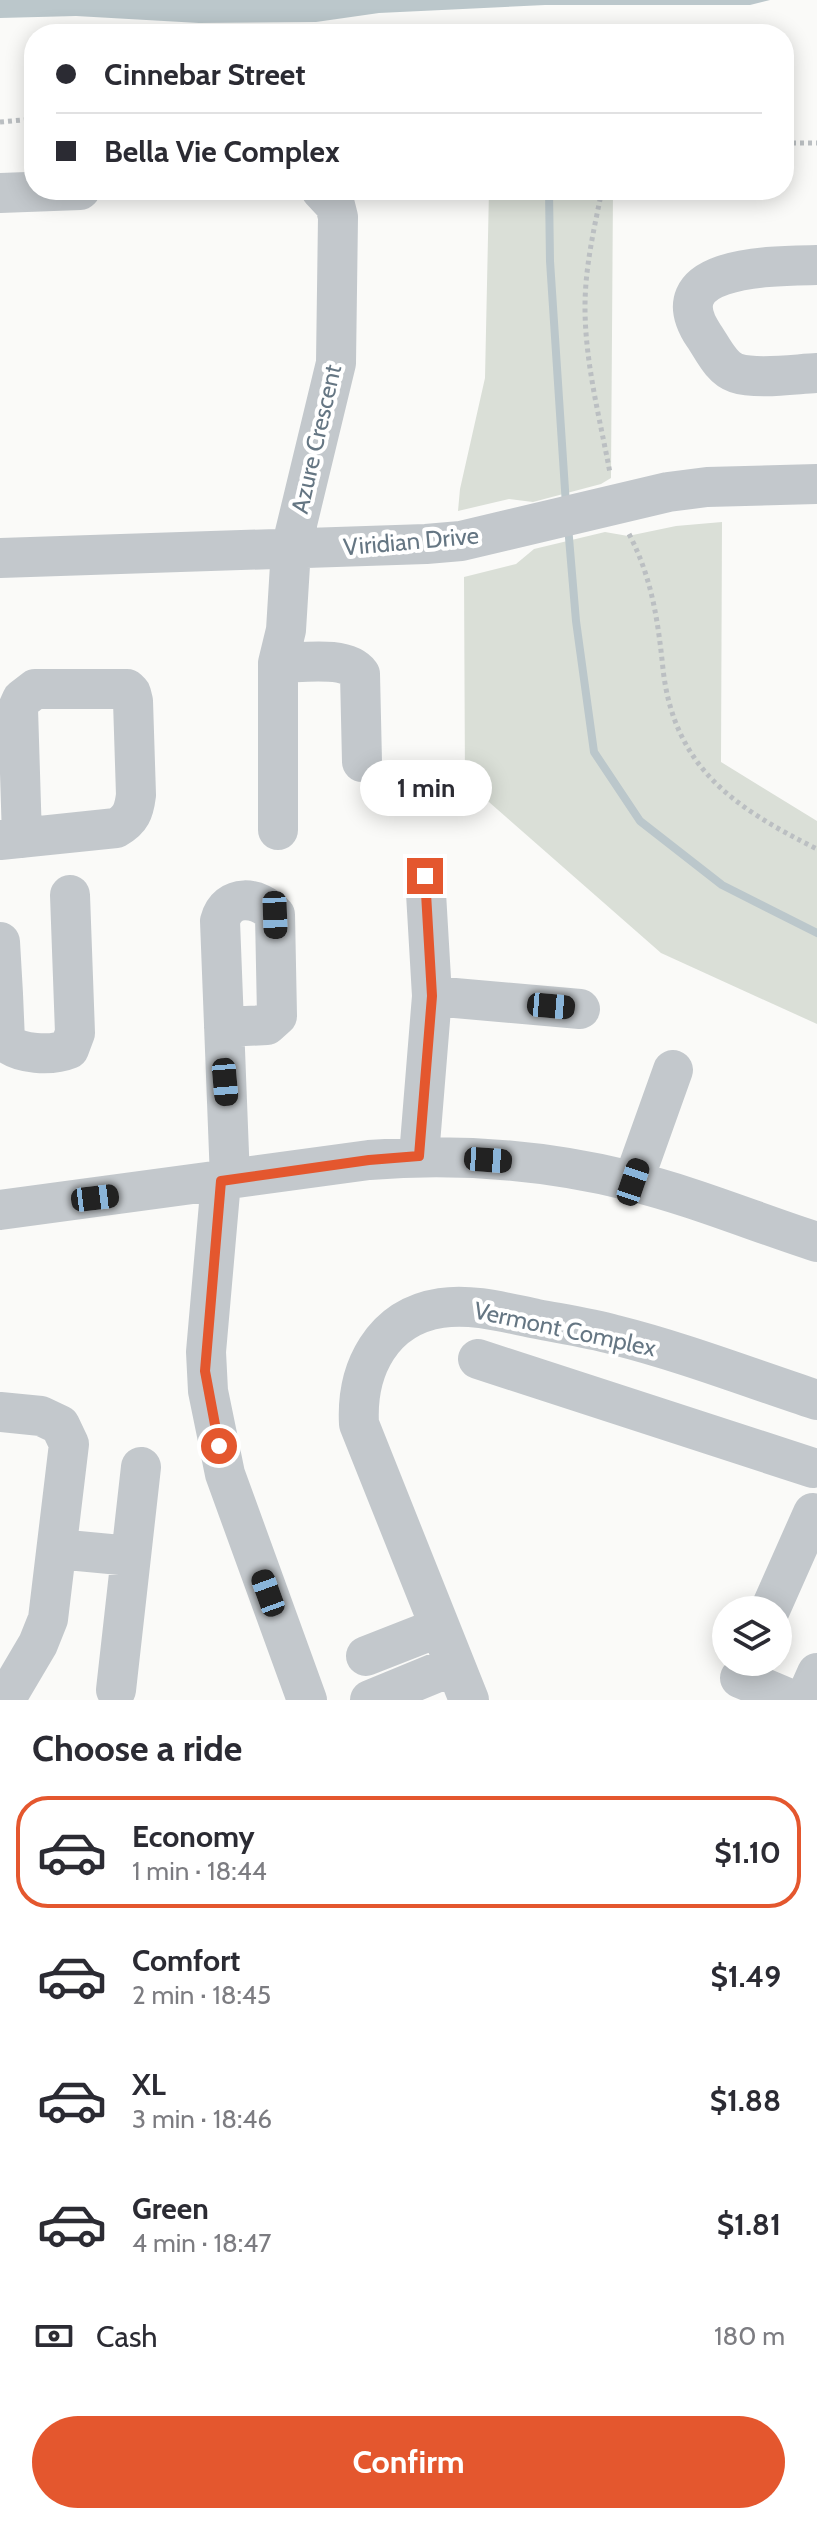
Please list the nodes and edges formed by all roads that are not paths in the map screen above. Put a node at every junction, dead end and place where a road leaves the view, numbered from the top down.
1 (24, 192) edge
2 (0, 193) edge
3 (330, 200) edge
4 (817, 265) edge
5 (817, 373) edge
6 (817, 484) edge
7 (291, 549) junction
8 (0, 558) edge
9 (278, 663) junction
10 (362, 762) dead end
11 (278, 830) dead end
12 (425, 876) dead end
13 (70, 895) dead end
14 (0, 942) edge
15 (2, 994) edge
16 (432, 996) junction
17 (580, 1009) dead end
18 (224, 1027) dead end
19 (673, 1070) dead end
20 (419, 1156) junction
21 (226, 1180) junction
22 (633, 1182) junction
23 (0, 1210) edge
24 (817, 1242) edge
25 (672, 1352) junction
26 (478, 1359) dead end
27 (817, 1400) edge
28 (0, 1412) edge
29 (651, 1415) junction
30 (141, 1467) dead end
31 (813, 1468) dead end
32 (813, 1513) dead end
33 (57, 1549) junction
34 (131, 1556) junction
35 (776, 1596) edge
36 (440, 1627) junction
37 (366, 1656) dead end
38 (817, 1673) edge
39 (739, 1680) edge
40 (462, 1683) edge
41 (116, 1690) dead end
42 (5, 1700) edge
43 (307, 1700) edge
44 (370, 1700) edge
45 (792, 1700) edge
46 (805, 1700) edge

1 - 2 street
3 - 7 street, Azure Crescent
4 - 5 street
6 - 7 street, Viridian Drive
7 - 8 street, Viridian Drive
7 - 9 street, Azure Crescent
9 - 10 street
9 - 11 street, Azure Crescent
12 - 16 street
13 - 15 street
14 - 15 street
16 - 17 street
16 - 20 street
18 - 21 street
19 - 22 street
20 - 21 street
20 - 22 street
21 - 23 street
21 - 43 street
22 - 24 street
25 - 27 street, Vermont Complex
25 - 29 street
25 - 36 street, Vermont Complex
26 - 29 street
28 - 33 street
29 - 31 street
30 - 34 street
32 - 35 street
33 - 34 street
33 - 42 street
34 - 41 street
36 - 37 street
36 - 40 street, Vermont Complex
38 - 46 street
39 - 45 street
40 - 44 street, Vermont Complex

